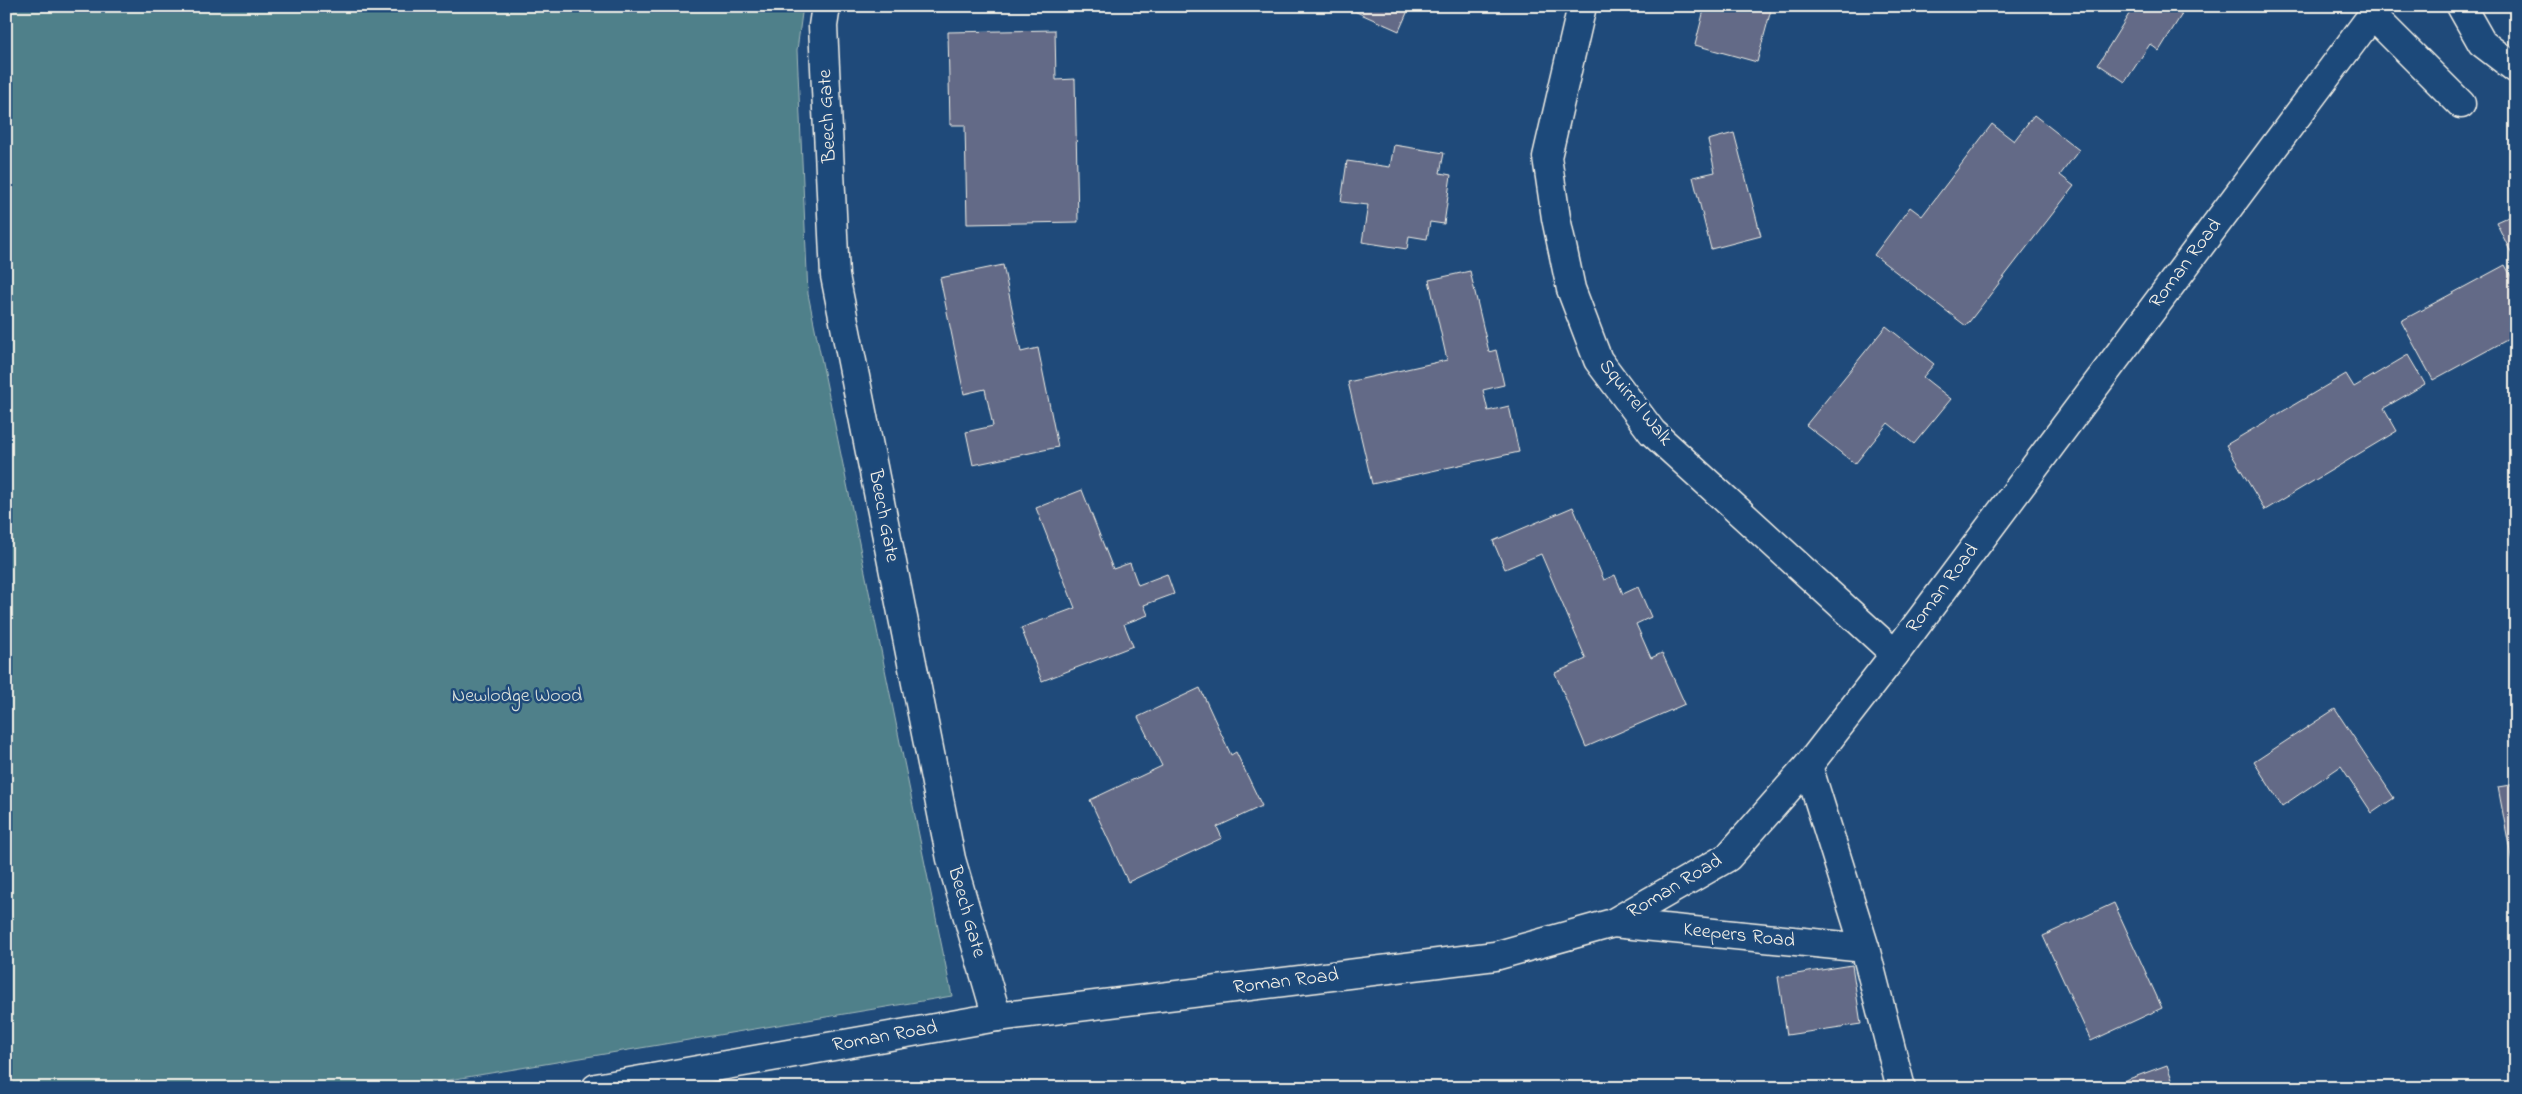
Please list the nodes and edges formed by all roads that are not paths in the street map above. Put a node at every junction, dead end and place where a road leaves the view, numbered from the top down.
1 (826, 6) edge
2 (1582, 6) edge
3 (2461, 6) edge
4 (2376, 11) edge
5 (2516, 70) edge
6 (2461, 104) dead end
7 (1895, 654) junction
8 (1808, 766) junction
9 (1613, 924) junction
10 (1865, 948) junction
11 (997, 1017) junction
12 (596, 1088) edge
13 (1901, 1088) edge

1 - 11 street, Beech Gate
2 - 7 street, Squirrel Walk
3 - 5 street
4 - 6 street
4 - 7 street, Roman Road
7 - 8 street, Roman Road
8 - 9 street, Roman Road
8 - 10 street
9 - 10 street, Keepers Road
9 - 11 street, Roman Road
10 - 13 street
11 - 12 street, Roman Road

